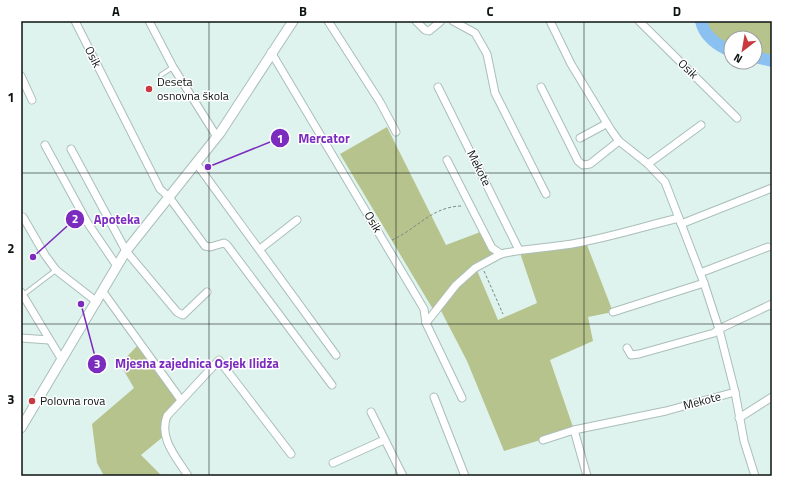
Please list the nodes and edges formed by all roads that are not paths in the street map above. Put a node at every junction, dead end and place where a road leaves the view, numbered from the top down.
1 (74, 21) edge
2 (149, 21) edge
3 (293, 21) edge
4 (328, 21) edge
5 (416, 21) edge
6 (452, 21) edge
7 (550, 21) edge
8 (639, 21) edge
9 (440, 22) dead end
10 (271, 52) junction
11 (173, 67) junction
12 (21, 76) edge
13 (162, 76) dead end
14 (438, 87) dead end
15 (541, 87) dead end
16 (32, 100) dead end
17 (737, 118) dead end
18 (606, 124) junction
19 (701, 124) dead end
20 (396, 132) dead end
21 (217, 137) junction
22 (580, 138) dead end
23 (619, 141) junction
24 (45, 145) dead end
25 (70, 149) dead end
26 (447, 160) dead end
27 (196, 162) junction
28 (648, 164) junction
29 (772, 188) edge
30 (546, 194) dead end
31 (169, 197) junction
32 (23, 217) dead end
33 (297, 220) dead end
34 (680, 221) junction
35 (768, 247) dead end
36 (260, 250) junction
37 (519, 250) junction
38 (126, 251) junction
39 (501, 254) junction
40 (117, 266) junction
41 (56, 270) junction
42 (700, 273) junction
43 (704, 283) junction
44 (103, 292) junction
45 (207, 292) dead end
46 (22, 293) edge
47 (97, 302) junction
48 (772, 304) edge
49 (613, 312) dead end
50 (426, 323) junction
51 (719, 329) junction
52 (21, 338) edge
53 (49, 340) junction
54 (627, 348) dead end
55 (336, 355) dead end
56 (62, 360) junction
57 (332, 386) dead end
58 (735, 392) junction
59 (434, 397) dead end
60 (772, 397) edge
61 (462, 398) dead end
62 (181, 400) junction
63 (370, 412) dead end
64 (739, 418) junction
65 (21, 428) edge
66 (574, 430) junction
67 (384, 440) junction
68 (543, 440) dead end
69 (291, 454) dead end
70 (333, 463) dead end
71 (188, 476) edge
72 (403, 476) edge
73 (465, 476) edge
74 (588, 476) edge
75 (755, 476) edge

1 - 31 street, Osik
2 - 11 street
3 - 10 main road
4 - 20 street
5 - 9 street
6 - 30 street
7 - 18 street, Mekote
8 - 17 street, Osik
10 - 21 main road
10 - 50 street, Osik
11 - 13 lane
11 - 21 street
12 - 16 street
14 - 37 street, Mekote
15 - 23 street
18 - 22 street
18 - 23 street, Mekote
19 - 28 street
21 - 27 main road
23 - 28 street, Mekote
24 - 40 street
25 - 38 street
26 - 39 street, Mekote
27 - 31 main road
27 - 36 street
28 - 34 street, Mekote
29 - 34 street
31 - 38 main road
31 - 57 street, Osik
32 - 41 street
33 - 36 street
34 - 37 street
34 - 42 street, Mekote
35 - 42 street
36 - 55 street
37 - 39 street
38 - 40 main road
38 - 45 street
39 - 50 street
40 - 44 main road
41 - 46 lane
41 - 47 street
42 - 43 street, Mekote
43 - 49 street
43 - 51 street, Mekote
44 - 47 main road
44 - 62 street
46 - 53 street
47 - 56 main road
48 - 51 street
50 - 61 street, Osik
51 - 54 street
51 - 58 street, Mekote
52 - 53 street
53 - 56 street
56 - 65 main road
58 - 64 street, Mekote
58 - 66 street, Mekote
59 - 73 street
60 - 64 street
62 - 69 street
62 - 71 street
63 - 67 street
64 - 75 street, Mekote
66 - 68 street, Mekote
66 - 74 street
67 - 70 street
67 - 72 street

